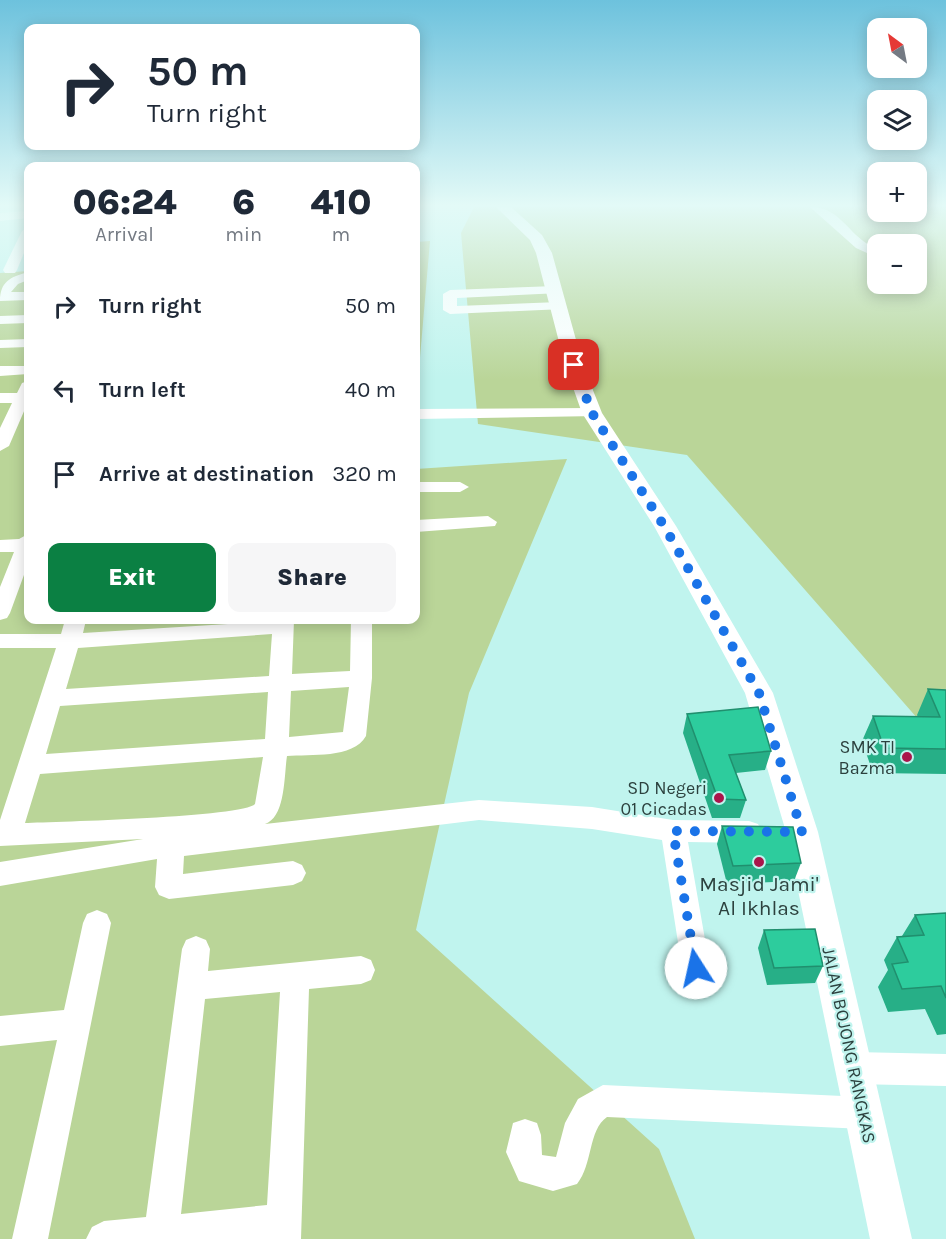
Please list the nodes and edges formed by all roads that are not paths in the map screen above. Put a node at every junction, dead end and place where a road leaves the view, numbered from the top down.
1 (12, 265) edge
2 (546, 265) edge
3 (10, 270) dead end
4 (24, 277) edge
5 (526, 291) junction
6 (24, 296) edge
7 (0, 297) edge
8 (557, 298) junction
9 (531, 307) junction
10 (24, 319) edge
11 (0, 320) edge
12 (24, 343) edge
13 (0, 344) edge
14 (24, 370) edge
15 (0, 371) edge
16 (24, 392) edge
17 (24, 395) edge
18 (0, 398) edge
19 (592, 413) junction
20 (420, 414) edge
21 (4, 430) edge
22 (24, 430) edge
23 (0, 446) edge
24 (420, 487) edge
25 (460, 487) dead end
26 (488, 522) dead end
27 (420, 526) edge
28 (24, 543) edge
29 (0, 546) edge
30 (24, 553) edge
31 (0, 613) edge
32 (253, 624) edge
33 (283, 624) edge
34 (362, 624) edge
35 (72, 630) edge
36 (0, 640) edge
37 (361, 678) junction
38 (282, 681) junction
39 (50, 698) junction
40 (276, 749) junction
41 (31, 765) junction
42 (673, 831) junction
43 (802, 832) junction
44 (4, 835) edge
45 (171, 846) junction
46 (293, 873) dead end
47 (0, 874) edge
48 (97, 923) dead end
49 (196, 949) dead end
50 (696, 968) dead end
51 (361, 970) dead end
52 (295, 975) junction
53 (193, 986) junction
54 (76, 1023) junction
55 (0, 1031) edge
56 (854, 1068) junction
57 (946, 1070) edge
58 (864, 1113) junction
59 (525, 1135) dead end
60 (283, 1230) edge
61 (161, 1235) edge
62 (30, 1239) edge
63 (104, 1239) edge
64 (891, 1239) edge

1 - 3 street
2 - 8 main road, JALAN BOJONG RANGKAS
4 - 7 street
5 - 8 street
5 - 9 street
5 - 9 street
6 - 7 street
8 - 9 street
8 - 19 main road, JALAN BOJONG RANGKAS
10 - 11 street
12 - 13 street
14 - 15 street
16 - 18 street
17 - 21 street
19 - 20 street
19 - 43 main road, JALAN BOJONG RANGKAS
21 - 22 street
21 - 23 street
24 - 25 street
26 - 27 street
28 - 29 street
30 - 31 street
32 - 35 street
33 - 38 street
34 - 37 street
35 - 36 street
35 - 39 street
37 - 38 street
37 - 40 street
38 - 39 street
38 - 40 street
39 - 41 street
40 - 41 street
40 - 44 street
41 - 44 street
42 - 43 street
42 - 45 street
42 - 50 street
43 - 56 main road, JALAN BOJONG RANGKAS
45 - 46 street
45 - 47 street
48 - 54 street
49 - 53 street
51 - 52 street
52 - 53 street
52 - 60 street
53 - 61 street
54 - 55 street
54 - 62 street
56 - 57 street
56 - 58 main road, JALAN BOJONG RANGKAS
58 - 59 street
58 - 64 main road, JALAN BOJONG RANGKAS
60 - 61 street
61 - 63 street

